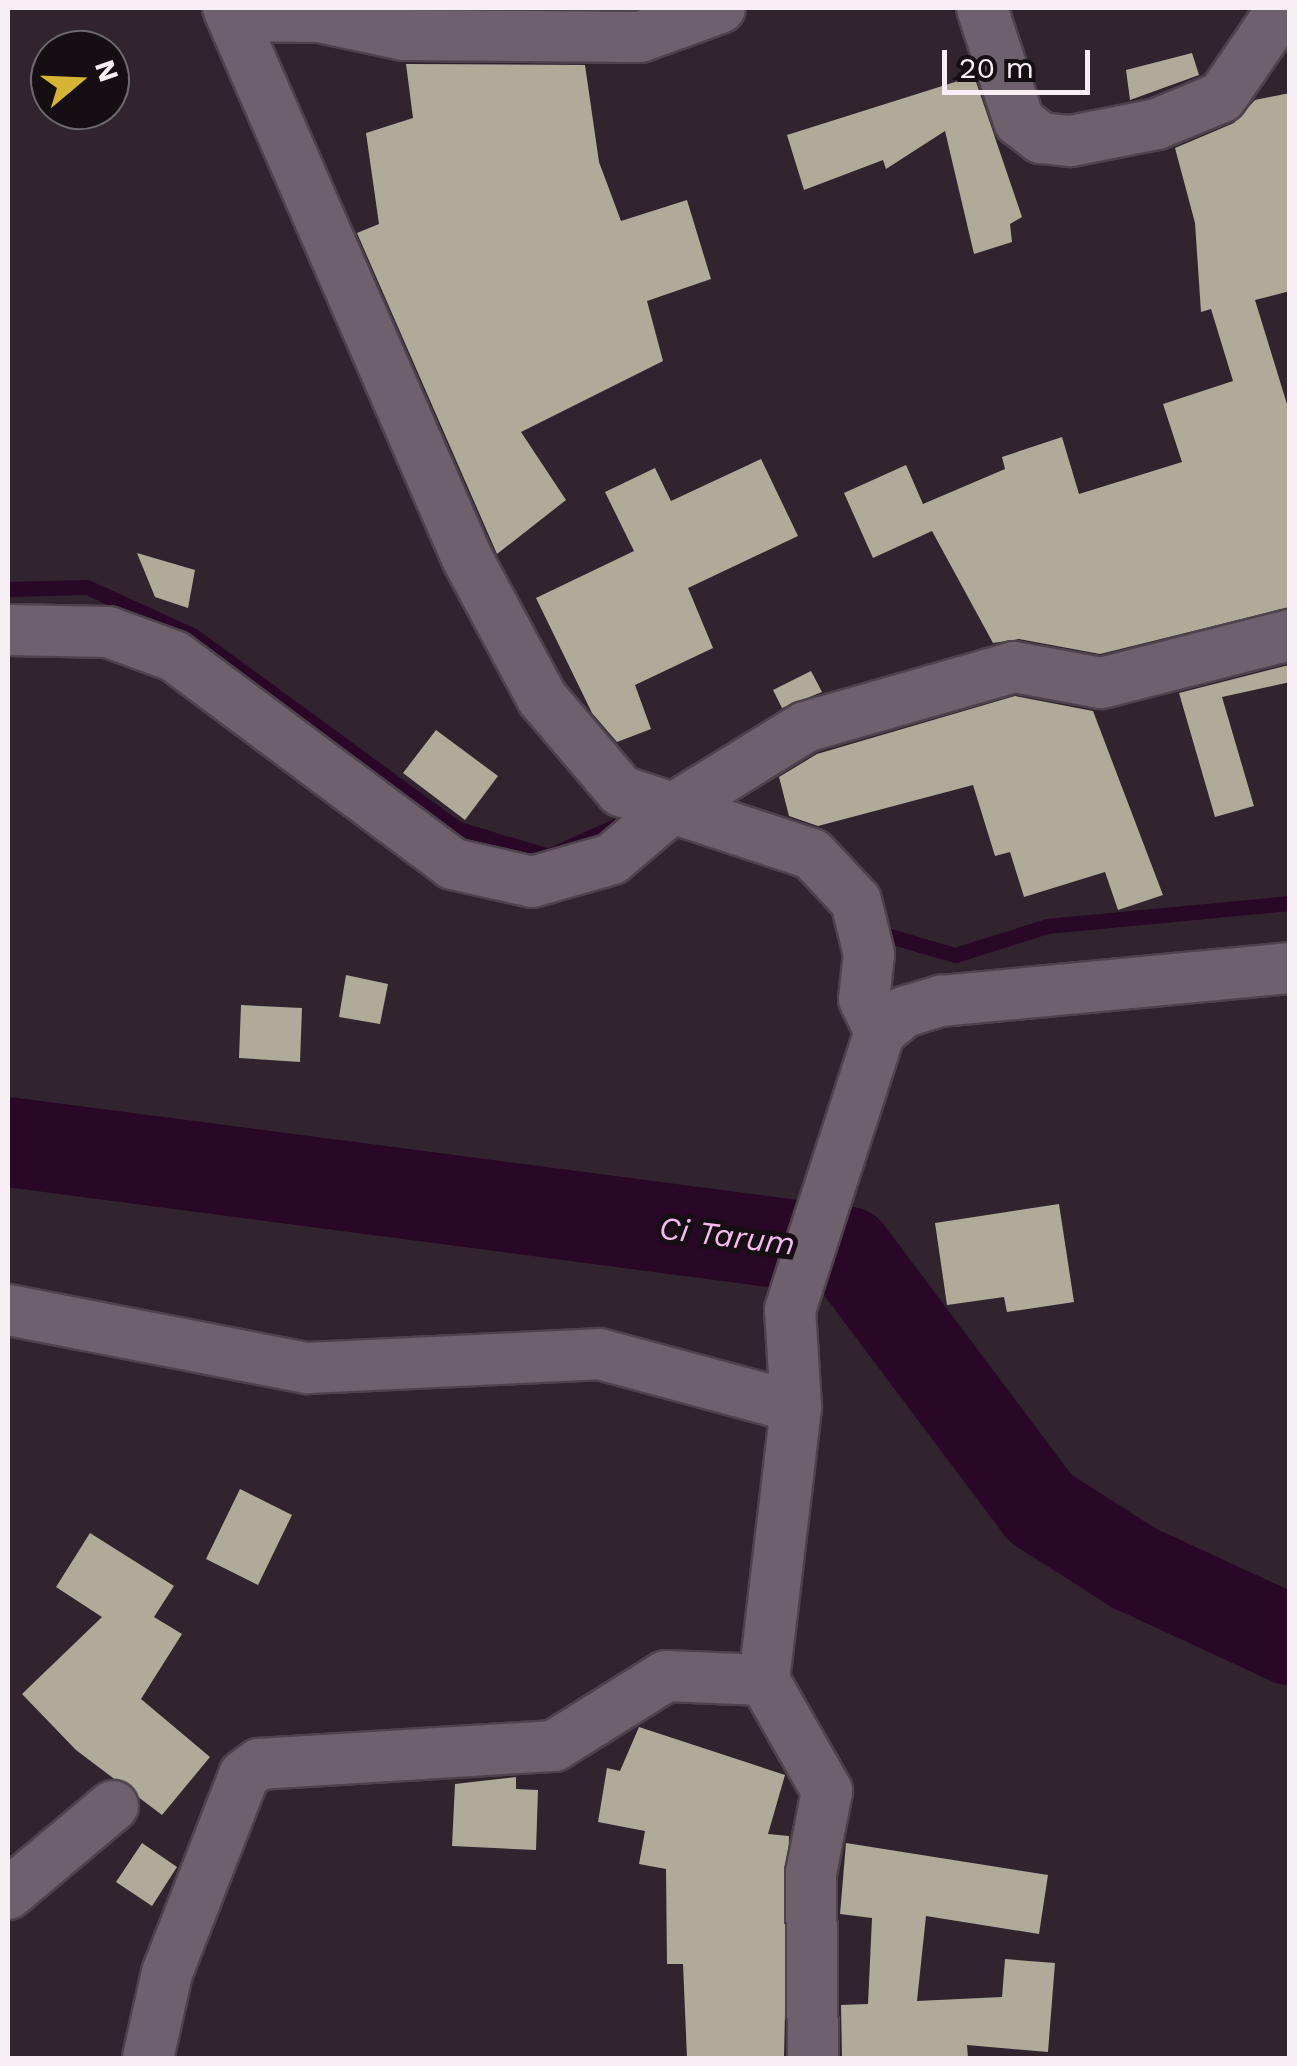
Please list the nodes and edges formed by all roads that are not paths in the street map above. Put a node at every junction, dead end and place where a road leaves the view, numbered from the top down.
1 (720, 8) edge
2 (982, 8) edge
3 (1284, 8) edge
4 (230, 12) edge
5 (8, 630) edge
6 (1290, 636) edge
7 (658, 821) junction
8 (1290, 968) edge
9 (880, 1032) junction
10 (8, 1310) edge
11 (796, 1407) junction
12 (764, 1680) junction
13 (113, 1806) dead end
14 (8, 1894) edge
15 (148, 2058) edge
16 (812, 2058) edge

1 - 4 street
2 - 3 street
4 - 7 street
5 - 7 street
6 - 7 street
7 - 9 street
8 - 9 street
9 - 11 street
10 - 11 street
11 - 12 street
12 - 15 street
12 - 16 street
13 - 14 street

